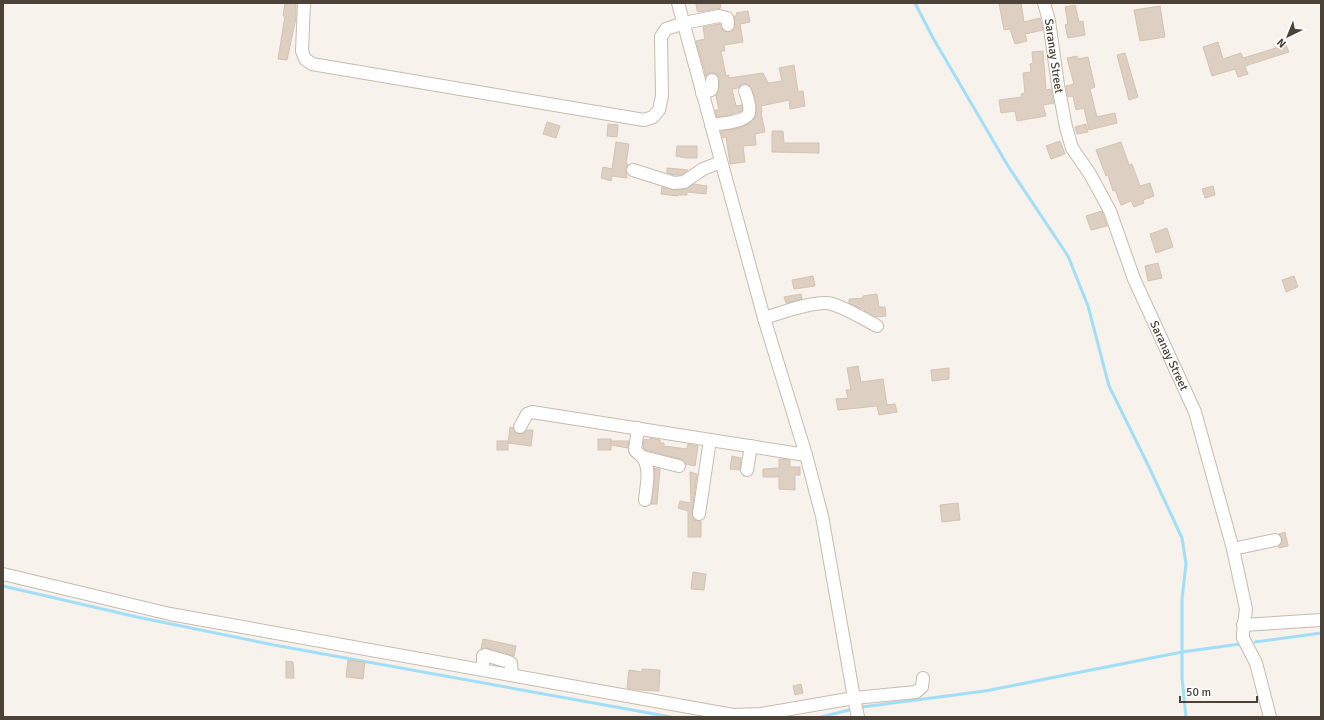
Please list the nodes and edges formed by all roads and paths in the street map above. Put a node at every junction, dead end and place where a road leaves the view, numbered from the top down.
1 (304, 3) edge
2 (678, 3) edge
3 (1044, 3) edge
4 (684, 23) junction
5 (728, 25) dead end
6 (712, 80) dead end
7 (745, 91) dead end
8 (702, 93) junction
9 (711, 125) junction
10 (721, 162) junction
11 (633, 170) dead end
12 (764, 318) junction
13 (877, 326) dead end
14 (520, 426) dead end
15 (638, 428) junction
16 (710, 440) junction
17 (751, 446) junction
18 (806, 455) junction
19 (643, 457) junction
20 (679, 466) dead end
21 (746, 470) dead end
22 (645, 500) dead end
23 (699, 514) dead end
24 (1275, 540) dead end
25 (1233, 549) junction
26 (3, 574) edge
27 (1321, 620) edge
28 (1243, 625) junction
29 (923, 678) dead end
30 (854, 698) junction
31 (858, 717) edge
32 (1270, 717) edge

1 - 4 street
2 - 4 street
3 - 25 street, Saranay Street
4 - 5 street
4 - 8 street
6 - 8 street
7 - 9 street
8 - 9 street
9 - 10 street
10 - 11 street
10 - 12 street
12 - 13 street
12 - 18 street
14 - 15 street
15 - 16 street
15 - 19 street
16 - 17 street
16 - 23 street
17 - 18 street
17 - 21 street
18 - 30 street
19 - 20 street
19 - 22 street
24 - 25 street
25 - 28 street, Saranay Street
26 - 30 street
27 - 28 street
28 - 32 street, Saranay Street
29 - 30 street
30 - 31 street

